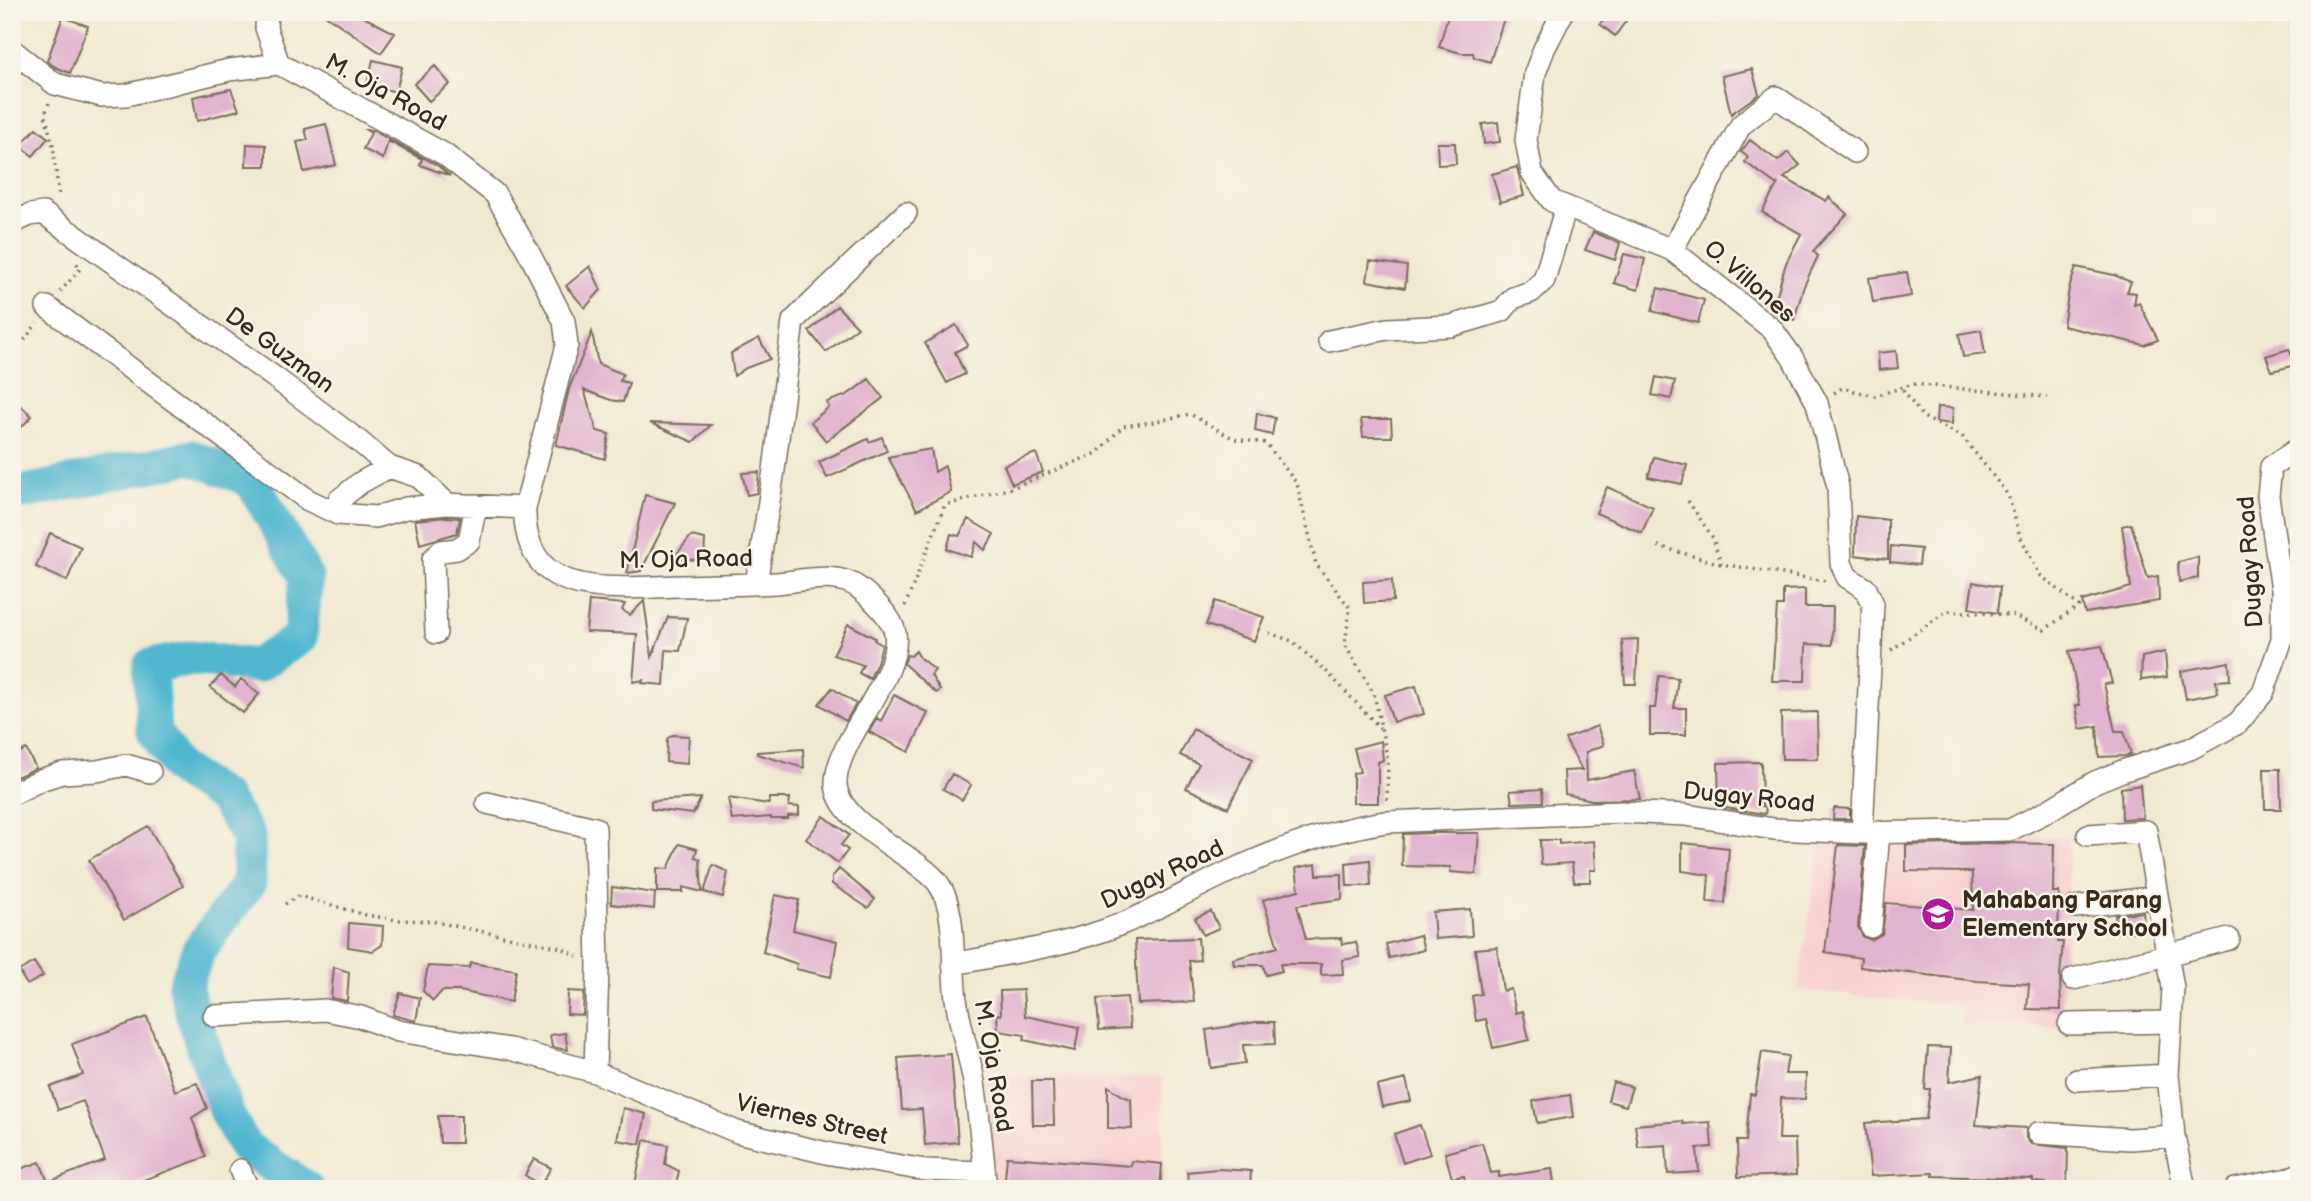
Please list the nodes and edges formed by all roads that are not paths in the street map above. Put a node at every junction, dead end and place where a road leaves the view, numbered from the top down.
1 (267, 12) edge
2 (1562, 13) edge
3 (12, 50) edge
4 (279, 64) junction
5 (1855, 152) dead end
6 (1566, 207) junction
7 (906, 212) dead end
8 (12, 223) edge
9 (1672, 250) junction
10 (47, 307) dead end
11 (1329, 341) dead end
12 (2299, 448) edge
13 (389, 467) junction
14 (447, 504) junction
15 (476, 505) junction
16 (525, 508) junction
17 (338, 514) junction
18 (756, 584) junction
19 (436, 633) dead end
20 (150, 772) dead end
21 (12, 794) edge
22 (486, 803) dead end
23 (1870, 832) junction
24 (2088, 835) dead end
25 (2157, 897) junction
26 (2075, 907) dead end
27 (1871, 927) dead end
28 (2229, 939) dead end
29 (2168, 954) junction
30 (953, 964) junction
31 (2073, 979) dead end
32 (214, 1016) dead end
33 (2169, 1022) junction
34 (2069, 1024) dead end
35 (595, 1072) junction
36 (2168, 1074) junction
37 (2077, 1080) dead end
38 (2038, 1133) dead end
39 (2174, 1136) junction
40 (2299, 1174) edge
41 (985, 1180) edge
42 (2185, 1189) edge
43 (2235, 1189) edge

1 - 4 street
2 - 6 street, O. Villones
3 - 4 street
4 - 16 street, M. Oja Road
5 - 9 street
6 - 9 street, O. Villones
6 - 11 street
7 - 18 street
8 - 13 street, De Guzman
9 - 23 street, O. Villones
10 - 17 street
12 - 23 street, Dugay Road
13 - 14 street, De Guzman
13 - 17 street
14 - 15 street
14 - 17 street
15 - 16 street
15 - 19 street
16 - 18 street, M. Oja Road
18 - 30 street, M. Oja Road
20 - 21 street
22 - 35 street
23 - 27 street, O. Villones
23 - 30 street, Dugay Road
24 - 25 street
25 - 26 street
25 - 29 street
28 - 29 street
29 - 31 street
29 - 33 street
30 - 41 street, M. Oja Road
32 - 35 street, Viernes Street
33 - 34 street
33 - 36 street
35 - 41 street, Viernes Street
36 - 37 street
36 - 39 street
38 - 39 street
39 - 42 street
40 - 43 street

